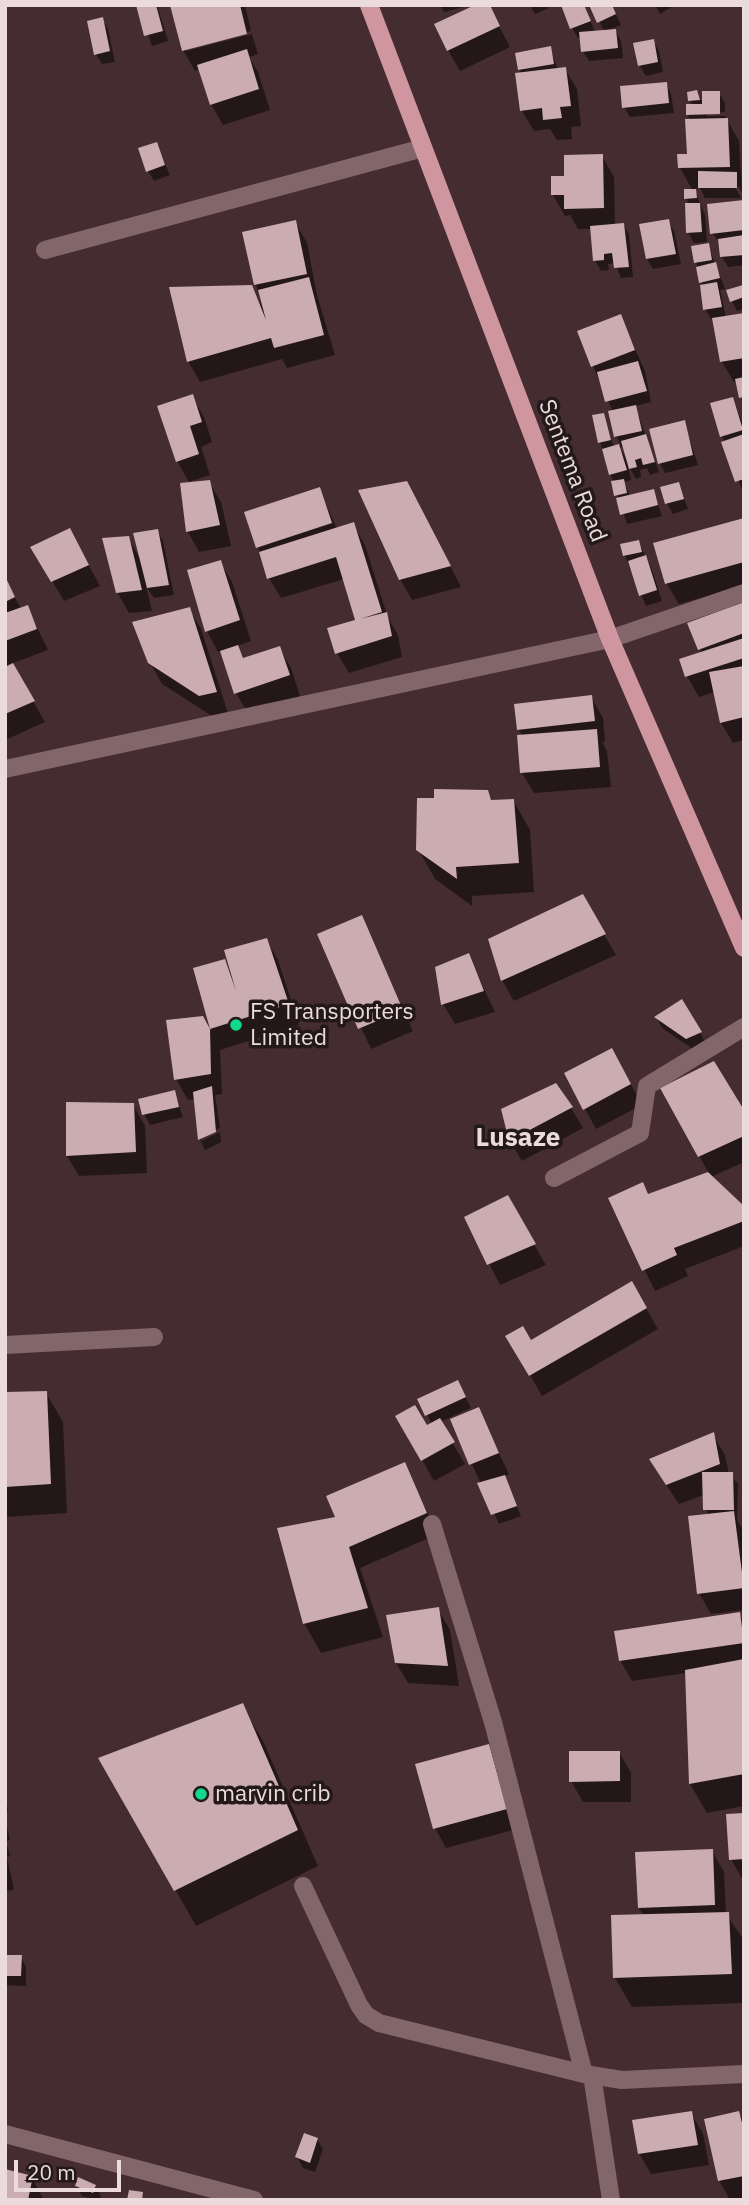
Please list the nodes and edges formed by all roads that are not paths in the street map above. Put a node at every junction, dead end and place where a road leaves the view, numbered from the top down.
1 (369, 5) edge
2 (424, 149) junction
3 (45, 250) dead end
4 (744, 593) edge
5 (610, 639) junction
6 (5, 769) edge
7 (744, 948) edge
8 (744, 1027) edge
9 (554, 1178) dead end
10 (154, 1337) dead end
11 (5, 1345) edge
12 (432, 1524) dead end
13 (303, 1886) dead end
14 (744, 2074) edge
15 (588, 2075) junction
16 (5, 2134) edge
17 (206, 2194) edge
18 (254, 2200) edge
19 (611, 2200) edge

1 - 2 main road, Sentema Road
2 - 3 street
2 - 5 main road, Sentema Road
4 - 5 street
5 - 6 street
5 - 7 main road, Sentema Road
8 - 9 street
10 - 11 street
12 - 15 street
13 - 15 street
14 - 15 street
15 - 19 street
16 - 17 street
17 - 18 street

